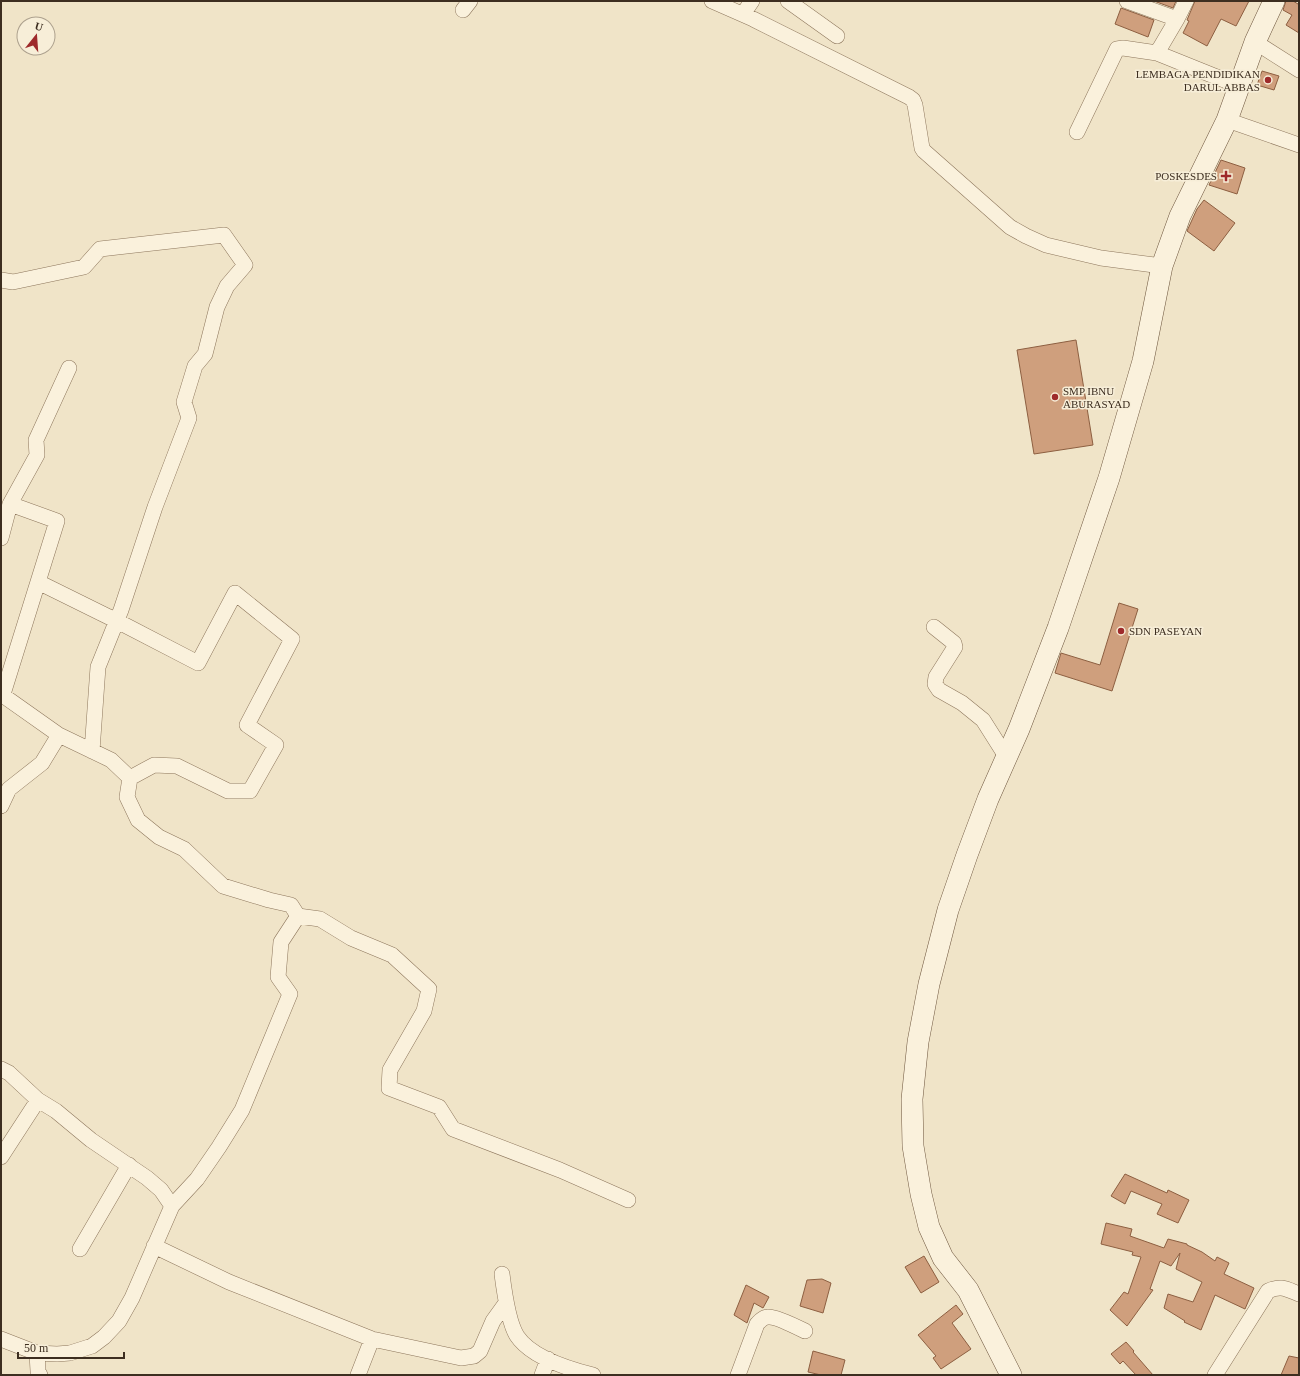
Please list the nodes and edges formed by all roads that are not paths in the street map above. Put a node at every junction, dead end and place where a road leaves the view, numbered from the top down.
1 (712, 1) edge
2 (752, 1) edge
3 (788, 1) edge
4 (1127, 1) edge
5 (1186, 1) edge
6 (1274, 1) edge
7 (743, 14) junction
8 (1177, 19) junction
9 (837, 36) dead end
10 (1254, 42) junction
11 (1157, 53) junction
12 (1299, 70) edge
13 (1239, 86) junction
14 (1227, 120) junction
15 (1077, 132) dead end
16 (1299, 145) edge
17 (1162, 266) junction
18 (1, 280) edge
19 (69, 368) dead end
20 (10, 504) junction
21 (1, 538) edge
22 (38, 582) junction
23 (116, 621) junction
24 (934, 627) dead end
25 (2, 694) edge
26 (59, 735) junction
27 (92, 751) junction
28 (1007, 758) junction
29 (130, 778) junction
30 (1, 806) edge
31 (298, 916) junction
32 (1, 1069) edge
33 (38, 1100) junction
34 (1, 1157) edge
35 (129, 1165) junction
36 (628, 1200) dead end
37 (172, 1206) junction
38 (154, 1246) junction
39 (80, 1249) dead end
40 (502, 1274) dead end
41 (1299, 1294) edge
42 (506, 1303) junction
43 (805, 1331) dead end
44 (1, 1339) edge
45 (372, 1339) junction
46 (37, 1353) junction
47 (548, 1359) junction
48 (40, 1375) edge
49 (358, 1375) edge
50 (542, 1375) edge
51 (593, 1375) edge
52 (738, 1375) edge
53 (1011, 1375) edge
54 (1215, 1375) edge

1 - 7 street
2 - 7 street
3 - 9 street
4 - 8 street
5 - 8 street
6 - 10 street
7 - 17 street
8 - 11 street
10 - 12 street
10 - 13 street
11 - 13 street
11 - 15 street
13 - 14 street
14 - 16 street
14 - 17 street
17 - 28 street
18 - 23 street
19 - 20 street
20 - 21 street
20 - 22 street
22 - 23 street
22 - 25 street
23 - 27 street
23 - 29 street
24 - 28 street
25 - 26 street
26 - 27 street
26 - 30 street
27 - 29 street
28 - 53 street
29 - 31 street
31 - 36 street
31 - 37 street
32 - 33 street
33 - 34 street
33 - 35 street
35 - 37 street
35 - 39 street
37 - 38 street
38 - 45 street
38 - 46 street
40 - 42 street
41 - 54 street
42 - 45 street
42 - 47 street
43 - 52 street
44 - 46 street
45 - 49 street
46 - 48 street
47 - 50 street
47 - 51 street

